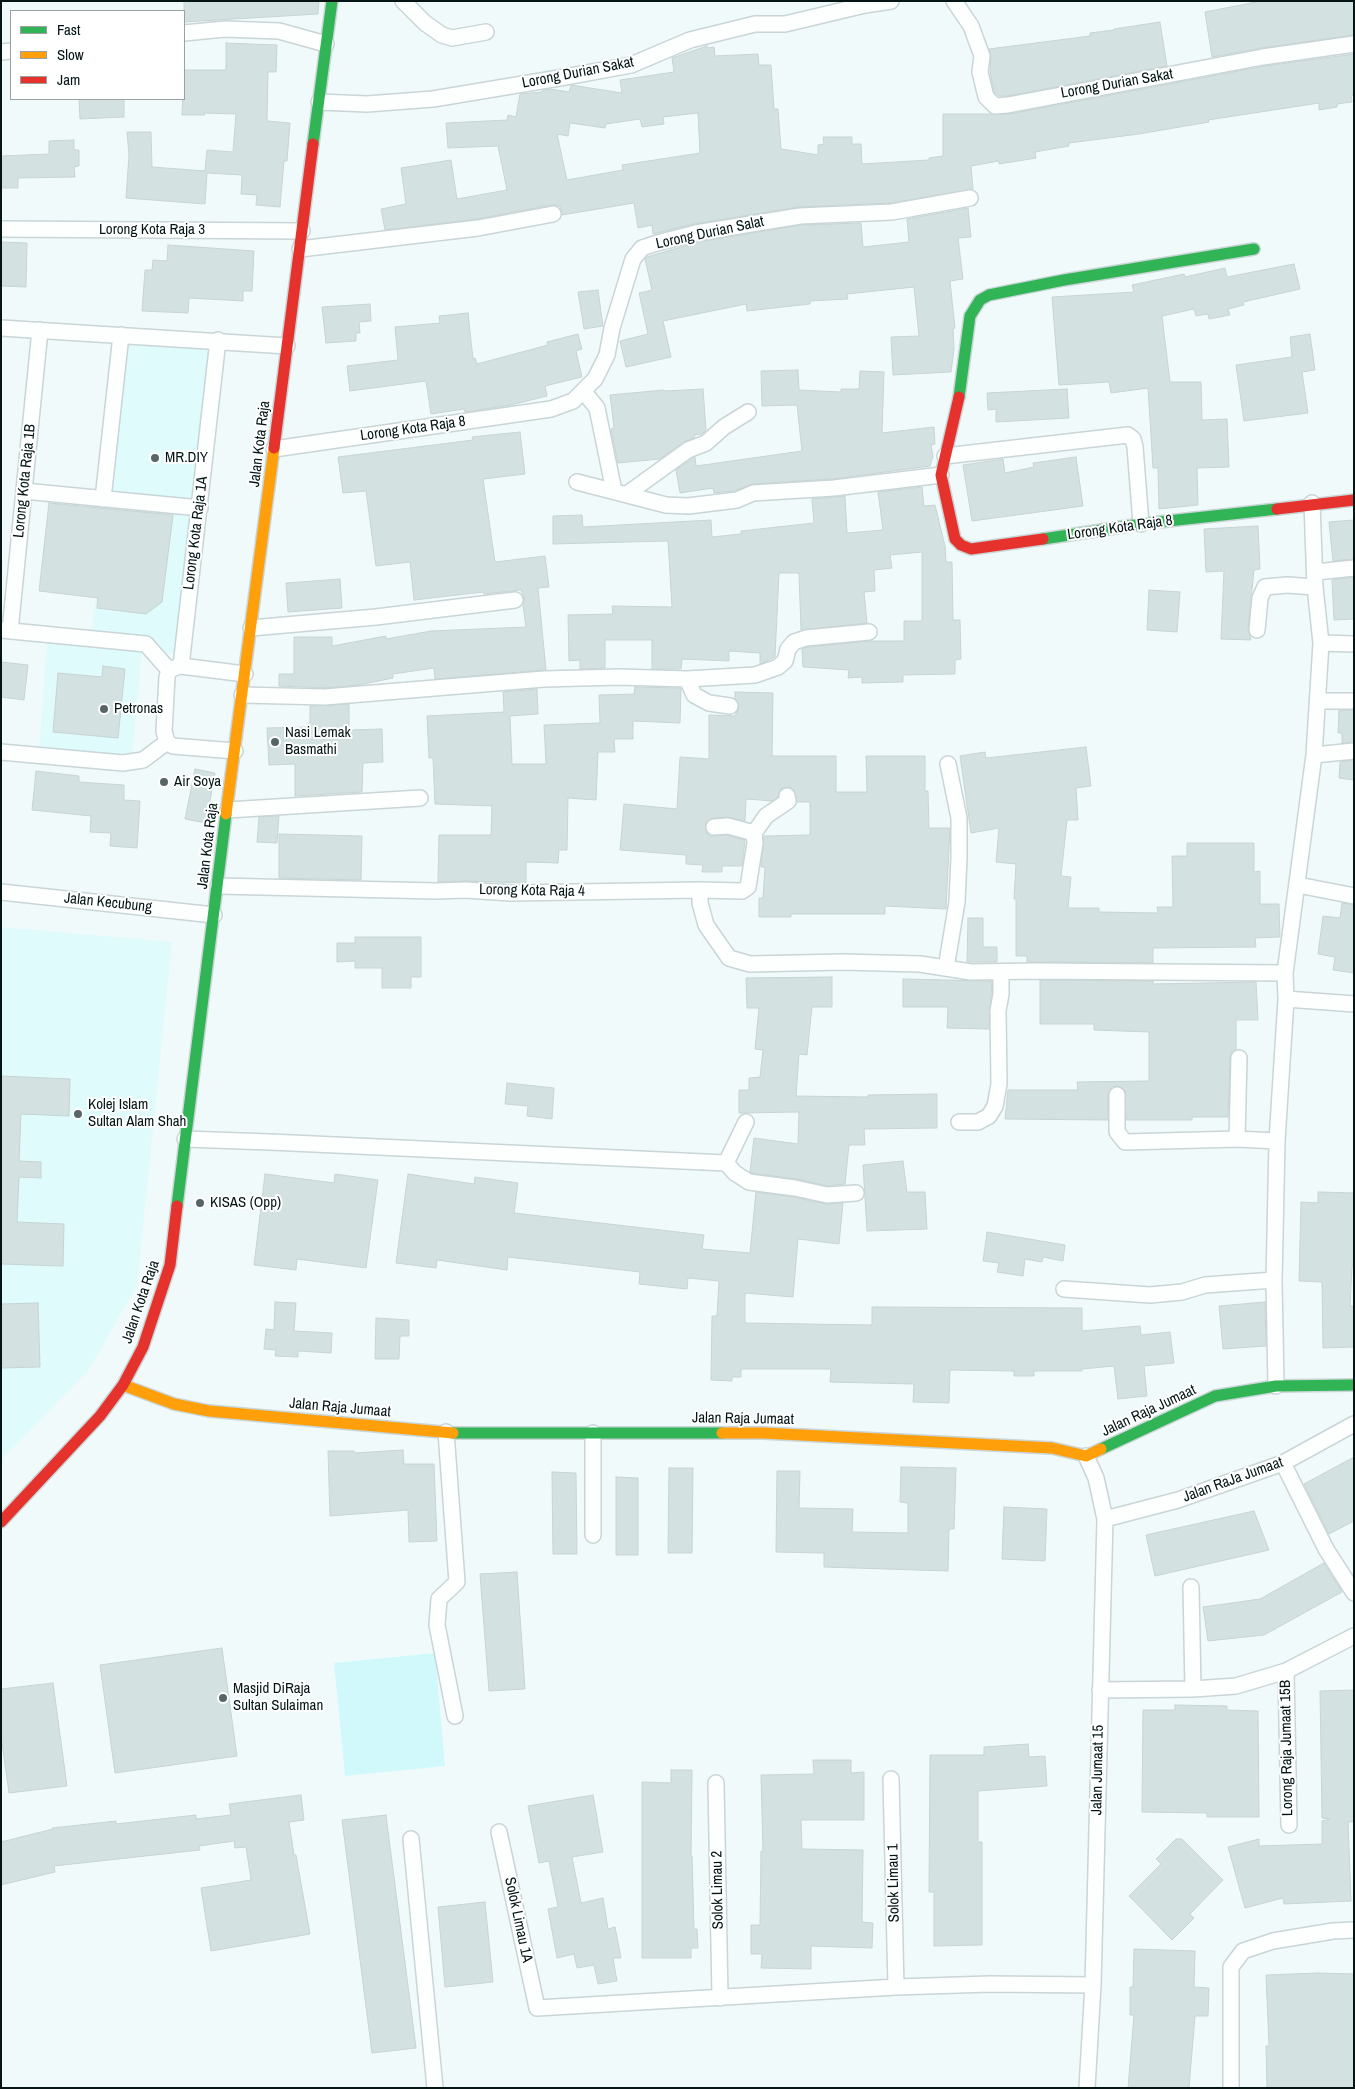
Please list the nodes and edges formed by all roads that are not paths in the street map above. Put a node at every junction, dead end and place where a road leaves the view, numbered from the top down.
1 (332, 1) edge
2 (403, 1) edge
3 (891, 1) edge
4 (954, 1) edge
5 (486, 32) dead end
6 (185, 33) edge
7 (326, 44) junction
8 (1354, 44) edge
9 (319, 102) junction
10 (970, 198) dead end
11 (553, 214) dead end
12 (1, 229) edge
13 (302, 231) junction
14 (300, 249) junction
15 (1254, 250) dead end
16 (1, 328) edge
17 (40, 330) junction
18 (121, 335) junction
19 (218, 340) junction
20 (287, 346) junction
21 (584, 392) junction
22 (551, 409) joint
23 (748, 412) dead end
24 (274, 449) junction
25 (945, 456) junction
26 (941, 475) junction
27 (576, 482) dead end
28 (24, 491) junction
29 (620, 492) junction
30 (102, 499) junction
31 (1354, 500) edge
32 (1312, 503) junction
33 (200, 508) junction
34 (1140, 524) junction
35 (1354, 568) edge
36 (1315, 579) junction
37 (515, 600) dead end
38 (251, 628) junction
39 (6, 630) edge
40 (1257, 630) dead end
41 (869, 632) dead end
42 (1321, 643) junction
43 (1354, 644) edge
44 (175, 668) junction
45 (245, 674) junction
46 (687, 680) junction
47 (242, 695) junction
48 (1318, 701) junction
49 (1354, 701) edge
50 (730, 706) dead end
51 (167, 742) junction
52 (235, 751) junction
53 (1354, 751) edge
54 (1, 752) edge
55 (1314, 755) junction
56 (948, 764) dead end
57 (787, 796) dead end
58 (420, 798) dead end
59 (228, 810) junction
60 (714, 827) dead end
61 (754, 832) junction
62 (1298, 885) junction
63 (218, 886) junction
64 (700, 890) junction
65 (1, 892) edge
66 (1354, 896) edge
67 (214, 915) junction
68 (946, 968) junction
69 (1001, 972) junction
70 (1285, 973) junction
71 (1286, 999) junction
72 (1354, 1004) edge
73 (1239, 1058) dead end
74 (1116, 1095) dead end
75 (746, 1122) dead end
76 (959, 1122) dead end
77 (185, 1139) junction
78 (1257, 1140) junction
79 (726, 1164) junction
80 (856, 1193) dead end
81 (1272, 1283) junction
82 (1064, 1289) dead end
83 (122, 1385) junction
84 (1354, 1385) edge
85 (1276, 1386) junction
86 (1354, 1424) edge
87 (446, 1432) junction
88 (593, 1433) junction
89 (1086, 1456) junction
90 (1282, 1463) junction
91 (1105, 1518) junction
92 (1, 1522) edge
93 (593, 1535) dead end
94 (1190, 1587) dead end
95 (1354, 1594) edge
96 (1354, 1636) edge
97 (1286, 1671) junction
98 (1193, 1689) junction
99 (1100, 1690) junction
100 (455, 1716) dead end
101 (891, 1779) dead end
102 (716, 1783) dead end
103 (1289, 1825) dead end
104 (499, 1832) dead end
105 (411, 1839) dead end
106 (1354, 1930) edge
107 (1093, 1984) junction
108 (896, 1987) junction
109 (720, 1998) junction
110 (435, 2088) edge
111 (1087, 2088) edge
112 (1231, 2088) edge

1 - 7 street, Jalan Kota Raja
2 - 5 street
3 - 9 street, Lorong Durian Sakat
4 - 8 street, Lorong Durian Sakat
6 - 7 street
7 - 9 street, Jalan Kota Raja
9 - 13 street, Jalan Kota Raja
10 - 21 street, Lorong Durian Salat
11 - 14 street
12 - 13 street, Lorong Kota Raja 3
13 - 14 street, Jalan Kota Raja
14 - 20 street, Jalan Kota Raja
15 - 25 street, Lorong Kota Raja 8
16 - 17 street
17 - 18 street
17 - 28 street, Lorong Kota Raja 1B
18 - 19 street
18 - 30 street
19 - 20 street
19 - 33 street, Lorong Kota Raja 1A
20 - 24 street, Jalan Kota Raja
21 - 22 street, Lorong Durian Salat
21 - 29 street
22 - 24 street, Lorong Kota Raja 8
23 - 29 street
24 - 38 street, Jalan Kota Raja
25 - 26 street, Lorong Kota Raja 8
25 - 34 street
26 - 29 street
26 - 34 street, Lorong Kota Raja 8
27 - 29 street
28 - 30 street
28 - 39 street, Lorong Kota Raja 1B
30 - 33 street
31 - 32 street, Lorong Kota Raja 8
32 - 34 street, Lorong Kota Raja 8
32 - 36 street
33 - 44 street, Lorong Kota Raja 1A
35 - 36 street
36 - 40 street
36 - 42 street
37 - 38 street
38 - 45 street, Jalan Kota Raja
39 - 44 street
41 - 46 street
42 - 43 street
42 - 48 street
44 - 45 street
44 - 51 street, Lorong Kota Raja 1A
45 - 47 street, Jalan Kota Raja
46 - 47 street
46 - 50 street
47 - 52 street, Jalan Kota Raja
48 - 49 street
48 - 55 street
51 - 52 street
51 - 54 street
52 - 59 street, Jalan Kota Raja
53 - 55 street
55 - 62 street
56 - 68 street
57 - 61 street
58 - 59 street
59 - 63 street, Jalan Kota Raja
60 - 61 street
61 - 64 street, Lorong Kota Raja 4
62 - 66 street
62 - 70 street
63 - 64 street, Lorong Kota Raja 4
63 - 67 street, Jalan Kota Raja
64 - 68 street
65 - 67 street, Jalan Kecubung
67 - 77 street, Jalan Kota Raja
68 - 69 street
69 - 70 street
69 - 76 street
70 - 71 street
71 - 72 street
71 - 78 street
73 - 78 street
74 - 78 street
75 - 79 street
77 - 79 street
77 - 83 street, Jalan Kota Raja
78 - 81 street
79 - 80 street
81 - 82 street
81 - 85 street
83 - 87 street, Jalan Raja Jumaat
83 - 92 street, Jalan Kota Raja
84 - 85 street, Jalan Raja Jumaat
85 - 89 street, Jalan Raja Jumaat
86 - 90 street, Jalan RaJa Jumaat
87 - 88 street, Jalan Raja Jumaat
87 - 100 street
88 - 89 street, Jalan Raja Jumaat
88 - 93 street
89 - 91 street, Jalan Jumaat 15
90 - 91 street, Jalan RaJa Jumaat
90 - 95 street
91 - 99 street, Jalan Jumaat 15
94 - 98 street
96 - 97 street
97 - 98 street
97 - 103 street, Lorong Raja Jumaat 15B
98 - 99 street
99 - 107 street, Jalan Jumaat 15
101 - 108 street, Solok Limau 1
102 - 109 street, Solok Limau 2
104 - 109 street, Solok Limau 1A
105 - 110 street
106 - 112 street
107 - 108 street
107 - 111 street, Jalan Jumaat 15
108 - 109 street

